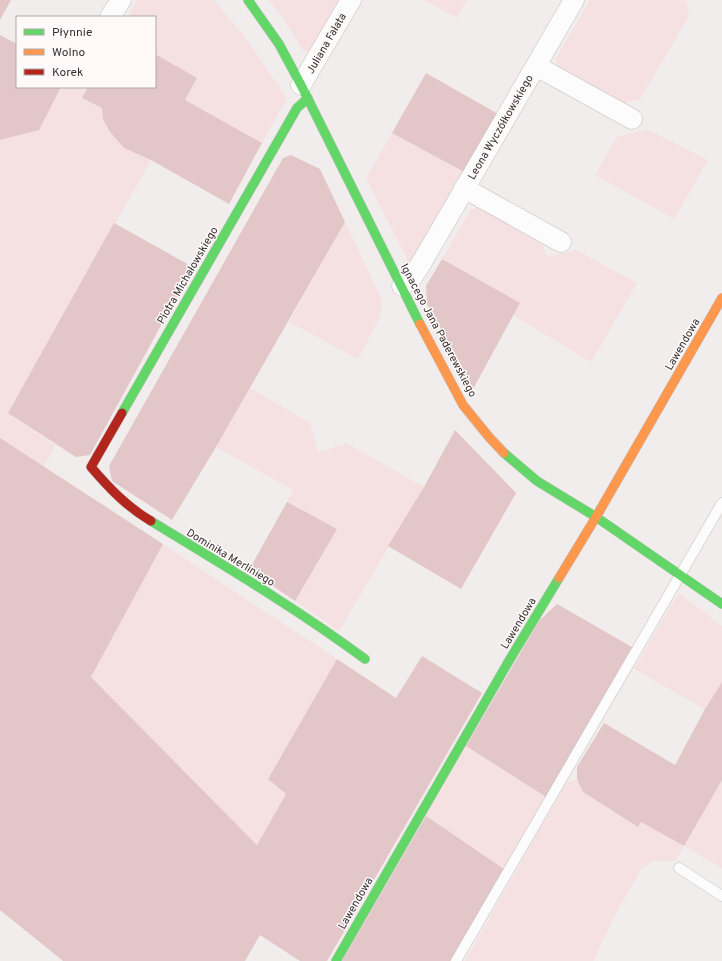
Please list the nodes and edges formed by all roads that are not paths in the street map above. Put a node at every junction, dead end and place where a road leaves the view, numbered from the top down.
1 (121, 0) edge
2 (248, 0) edge
3 (351, 0) edge
4 (574, 0) edge
5 (111, 16) edge
6 (536, 66) junction
7 (305, 92) junction
8 (632, 119) dead end
9 (464, 188) junction
10 (561, 242) dead end
11 (402, 286) junction
12 (722, 298) edge
13 (91, 467) joint
14 (722, 503) edge
15 (596, 517) junction
16 (680, 575) junction
17 (722, 604) edge
18 (365, 659) dead end
19 (680, 868) dead end
20 (722, 896) edge
21 (336, 961) edge
22 (456, 961) edge

1 - 5 street
2 - 7 street, Ignacego Jana Paderewskiego
3 - 7 street, Juliana Fałata
4 - 6 street, Leona Wyczółkowskiego
6 - 8 street, Leona Wyczółkowskiego
6 - 9 street, Leona Wyczółkowskiego
7 - 11 street, Ignacego Jana Paderewskiego
7 - 13 street, Piotra Michałowskiego
9 - 10 street, Leona Wyczółkowskiego
9 - 11 street, Leona Wyczółkowskiego
11 - 15 street, Ignacego Jana Paderewskiego
12 - 15 street, Lawendowa
13 - 18 street, Dominika Merliniego
14 - 16 lane
15 - 16 street, Ignacego Jana Paderewskiego
15 - 21 street, Lawendowa
16 - 17 street, Ignacego Jana Paderewskiego
16 - 22 lane
19 - 20 lane

